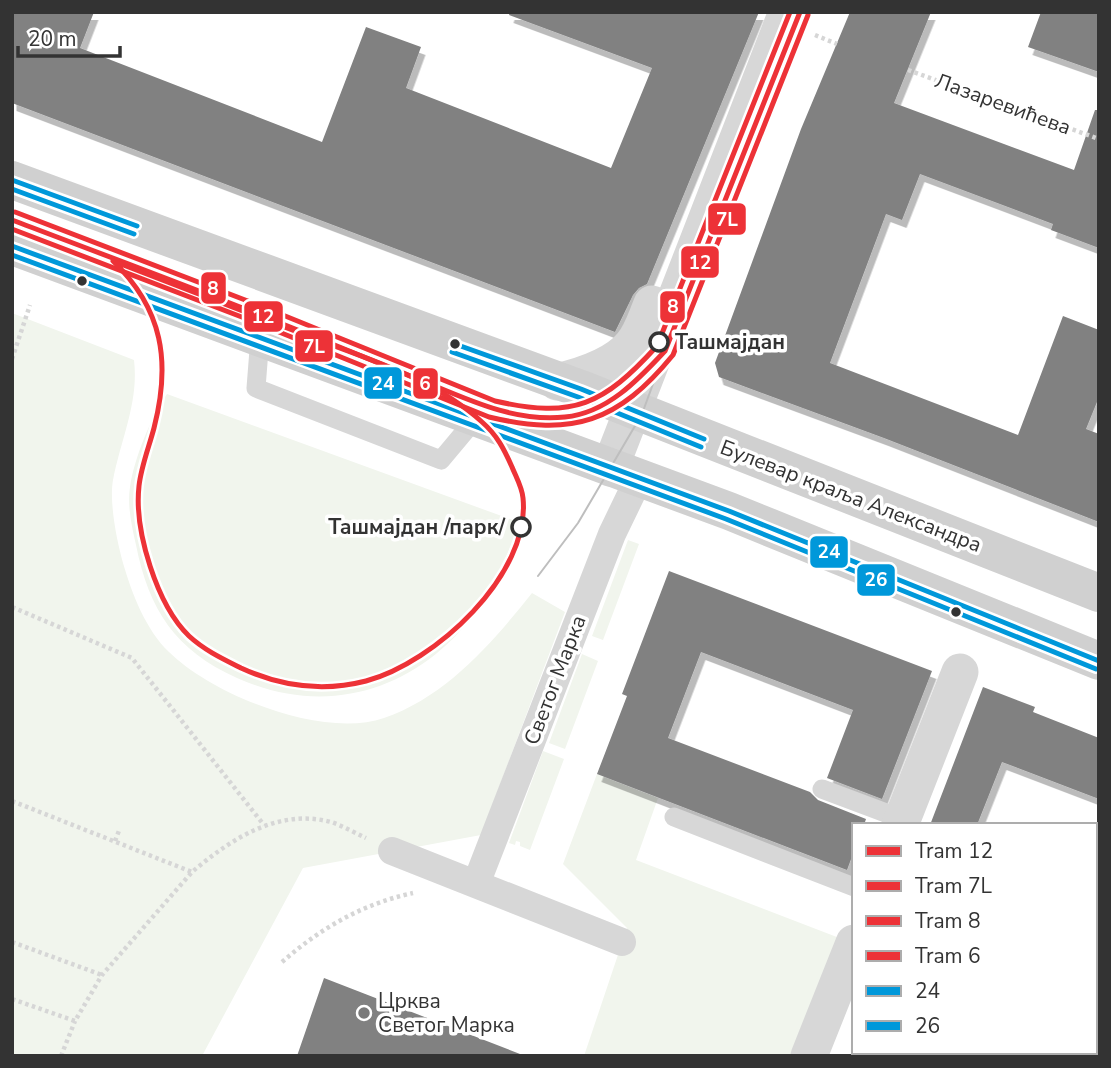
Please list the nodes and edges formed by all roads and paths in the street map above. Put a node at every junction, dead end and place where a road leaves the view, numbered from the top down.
1 (788, 12) edge
2 (908, 70) dead end
3 (759, 87) junction
4 (1099, 139) edge
5 (12, 180) edge
6 (12, 246) edge
7 (30, 305) dead end
8 (22, 333) junction
9 (12, 335) edge
10 (260, 337) junction
11 (12, 359) edge
12 (557, 382) junction
13 (632, 410) junction
14 (477, 417) junction
15 (624, 473) junction
16 (1099, 593) edge
17 (12, 607) edge
18 (1099, 661) edge
19 (960, 672) dead end
20 (822, 789) dead end
21 (12, 801) edge
22 (674, 817) dead end
23 (901, 822) edge
24 (264, 825) junction
25 (120, 828) dead end
26 (115, 841) junction
27 (392, 851) joint
28 (192, 872) junction
29 (476, 884) junction
30 (852, 886) edge
31 (415, 893) dead end
32 (12, 942) edge
33 (622, 942) dead end
34 (852, 948) edge
35 (282, 962) dead end
36 (102, 975) junction
37 (12, 999) edge
38 (75, 1021) junction
39 (61, 1056) edge
40 (809, 1056) edge

1 - 3 street
2 - 4 path, Лазаревићева
3 - 12 street
3 - 13 street
5 - 12 main road, Булевар краља Александра
6 - 10 main road
7 - 8 path
8 - 9 path
8 - 11 path
10 - 14 main road
10 - 14 lane
12 - 13 main road, Булевар краља Александра
13 - 15 street
13 - 16 main road, Булевар краља Александра
14 - 15 main road
15 - 18 main road
15 - 29 street, Светог Марка
17 - 24 path
19 - 23 street
20 - 23 lane
21 - 26 path
22 - 30 lane
24 - 27 path
24 - 28 path
25 - 26 path
26 - 28 path
27 - 29 street
28 - 36 path
29 - 33 street
31 - 35 path
32 - 36 path
34 - 40 street
36 - 38 path
37 - 38 path
38 - 39 path

